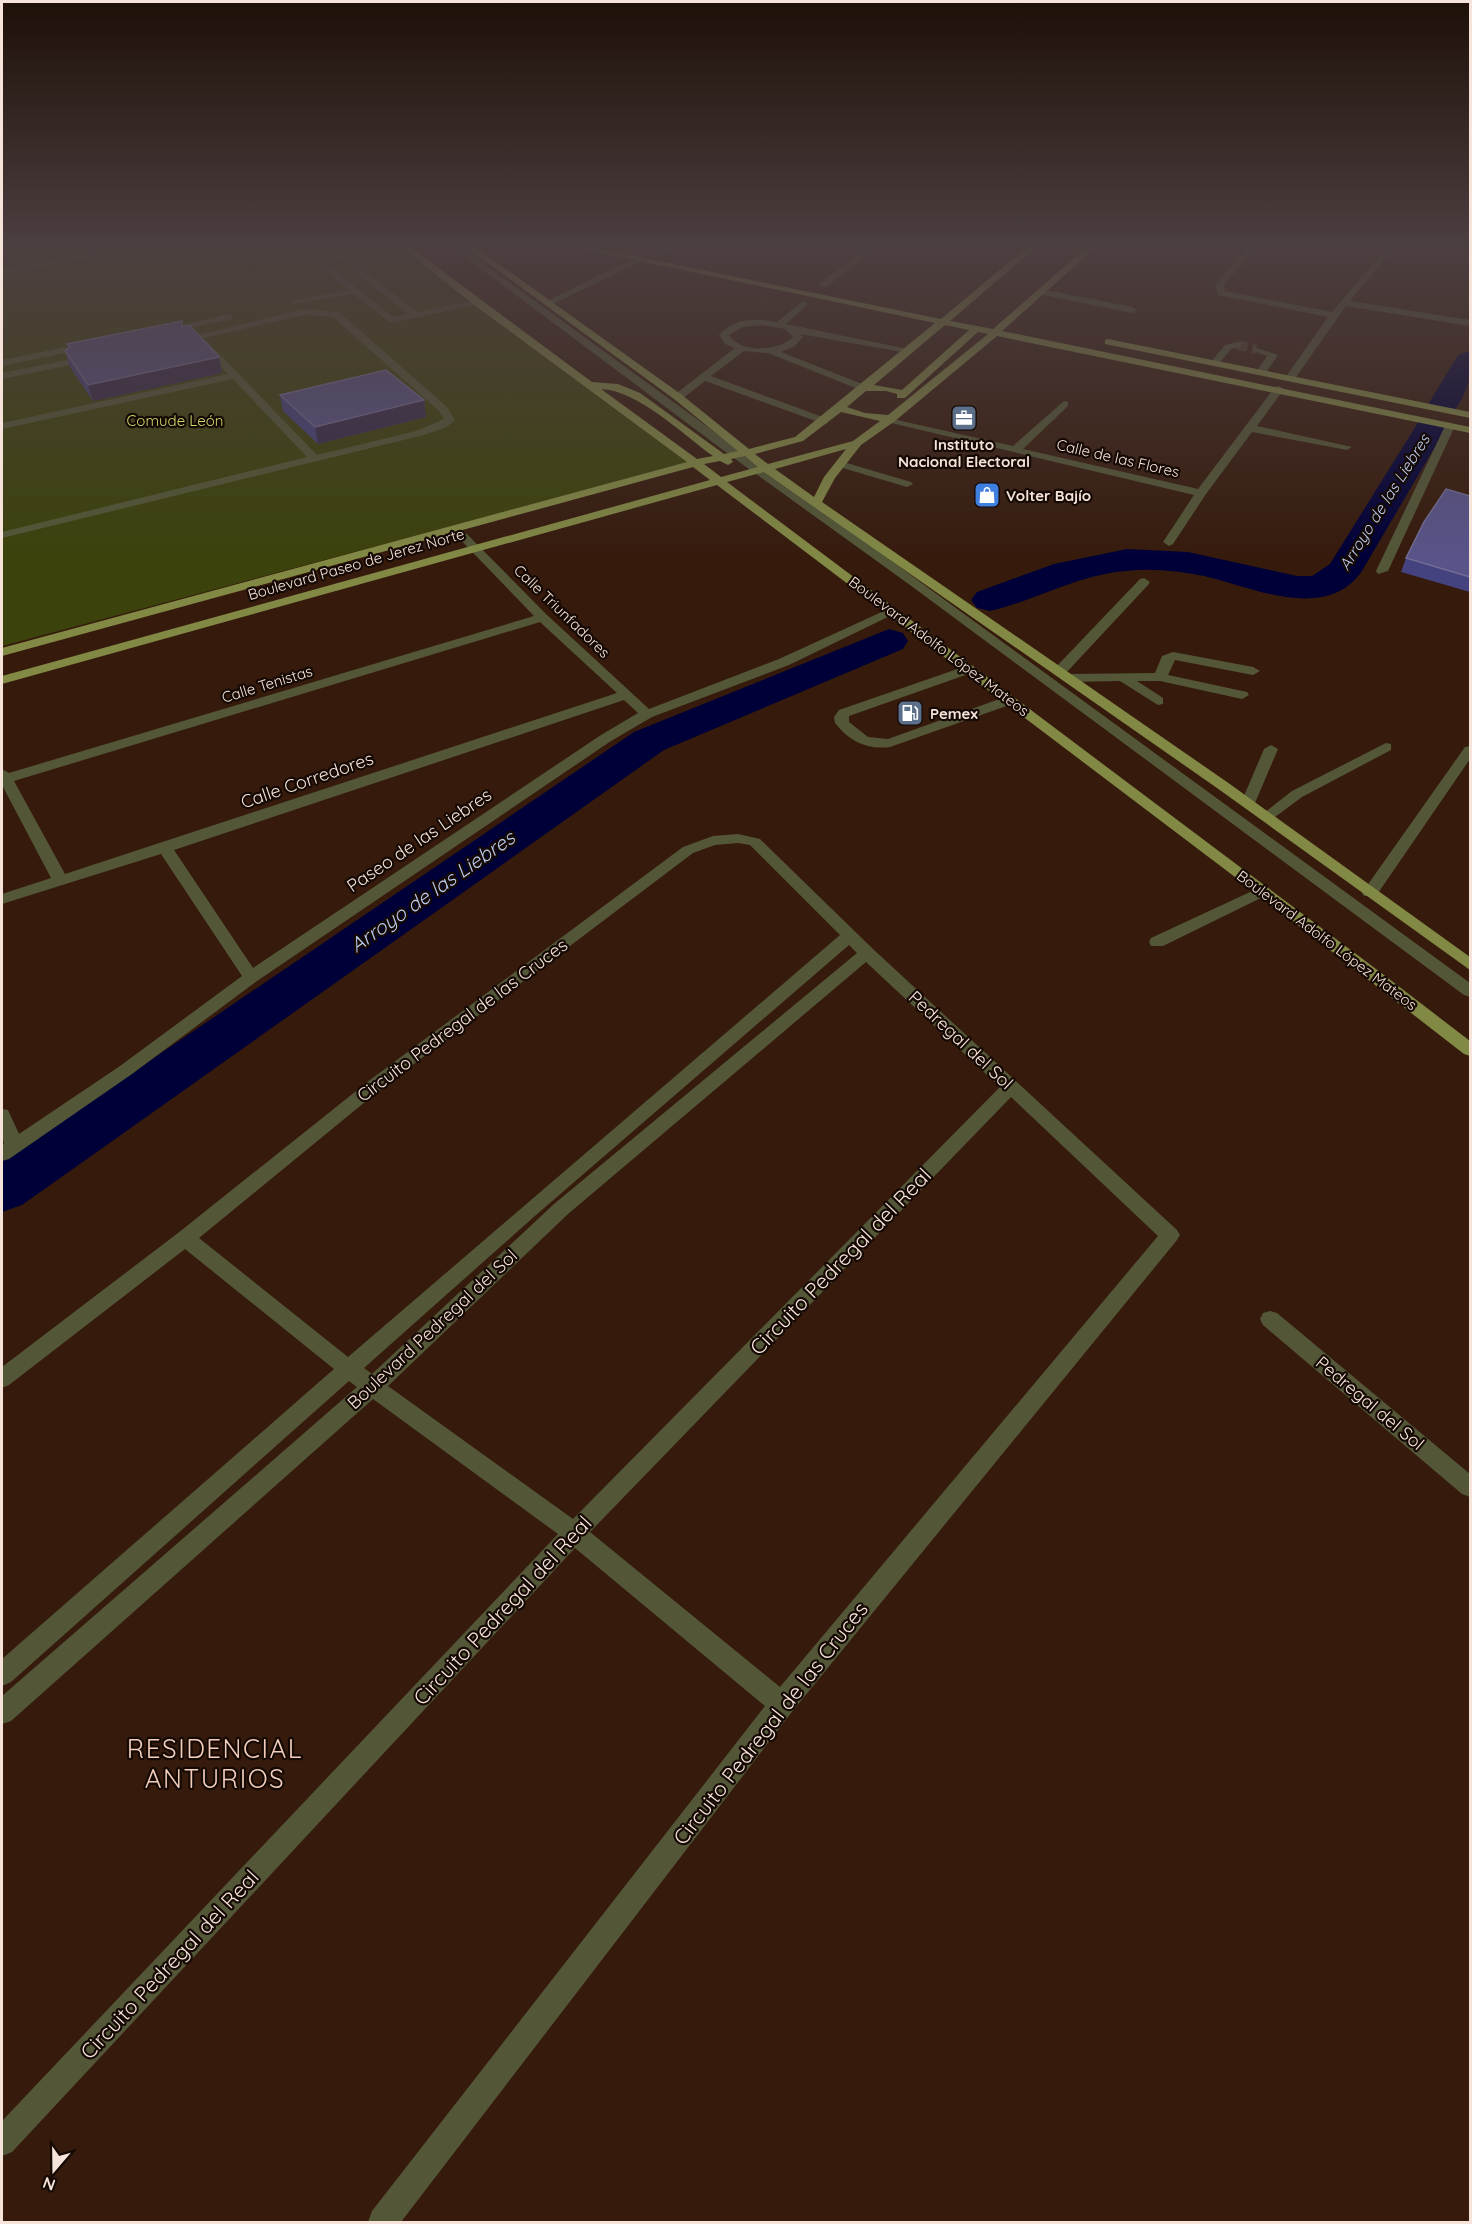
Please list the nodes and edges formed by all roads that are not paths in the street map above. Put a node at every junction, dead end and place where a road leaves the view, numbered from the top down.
1 (63, 351) edge
2 (209, 351) edge
3 (377, 351) edge
4 (541, 351) edge
5 (599, 351) edge
6 (614, 351) edge
7 (737, 351) edge
8 (770, 351) edge
9 (907, 351) edge
10 (951, 351) edge
11 (973, 351) edge
12 (1089, 351) edge
13 (1153, 351) edge
14 (1226, 351) edge
15 (1262, 351) tunnel mouth
16 (1296, 351) edge
17 (1288, 358) junction
18 (2, 363) edge
19 (68, 363) edge
20 (1215, 363) junction
21 (1262, 372) junction
22 (2, 376) edge
23 (236, 376) junction
24 (704, 377) junction
25 (1290, 378) junction
26 (586, 385) junction
27 (863, 388) junction
28 (1279, 389) junction
29 (903, 393) junction
30 (678, 397) junction
31 (1064, 404) dead end
32 (840, 408) junction
33 (1470, 415) edge
34 (891, 419) junction
35 (824, 421) junction
36 (2, 426) edge
37 (1450, 426) junction
38 (1250, 428) junction
39 (1470, 430) edge
40 (857, 443) junction
41 (1347, 447) dead end
42 (1015, 450) junction
43 (740, 453) junction
44 (722, 457) junction
45 (315, 459) junction
46 (695, 463) junction
47 (840, 464) junction
48 (763, 470) junction
49 (744, 475) junction
50 (719, 482) junction
51 (907, 484) dead end
52 (1201, 493) junction
53 (817, 502) junction
54 (456, 529) junction
55 (2, 535) edge
56 (1169, 542) dead end
57 (475, 548) junction
58 (1382, 571) dead end
59 (1144, 582) dead end
60 (890, 613) junction
61 (542, 617) junction
62 (2, 652) edge
63 (969, 669) junction
64 (1253, 671) dead end
65 (1065, 675) junction
66 (1160, 676) junction
67 (1122, 677) junction
68 (2, 680) edge
69 (624, 694) junction
70 (1242, 695) dead end
71 (1010, 700) junction
72 (1158, 701) dead end
73 (646, 714) junction
74 (1386, 747) dead end
75 (1272, 749) dead end
76 (1470, 750) edge
77 (2, 778) edge
78 (1248, 803) junction
79 (1266, 817) junction
80 (755, 842) joint
81 (165, 848) junction
82 (60, 880) junction
83 (1263, 891) junction
84 (1370, 893) junction
85 (2, 899) edge
86 (850, 935) junction
87 (1157, 942) dead end
88 (867, 953) junction
89 (1470, 965) edge
90 (251, 977) junction
91 (1470, 991) edge
92 (1468, 1047) edge
93 (1011, 1086) junction
94 (2, 1115) edge
95 (8, 1150) edge
96 (1170, 1235) joint
97 (185, 1238) junction
98 (1270, 1319) dead end
99 (347, 1368) junction
100 (2, 1379) edge
101 (372, 1387) junction
102 (1470, 1487) edge
103 (573, 1533) junction
104 (2, 1674) edge
105 (782, 1704) junction
106 (2, 1712) edge
107 (2, 2142) edge
108 (383, 2223) edge

1 - 18 street
2 - 23 street
3 - 45 street
4 - 26 main road, Boulevard Adolfo López Mateos
5 - 43 street
6 - 30 main road
7 - 24 street
8 - 27 street
9 - 27 main road, Boulevard Paseo de Jerez Norte
10 - 29 main road
11 - 34 main road
12 - 28 main road
13 - 20 main road
14 - 20 street
15 - 17 street
16 - 17 street
17 - 21 street
17 - 25 street
19 - 22 street
20 - 21 main road
21 - 25 main road
23 - 36 street
23 - 45 street
24 - 30 street
24 - 35 street
25 - 33 main road
26 - 44 main road
26 - 46 main road, Boulevard Adolfo López Mateos
27 - 29 main road
27 - 32 main road, Boulevard Paseo de Jerez Norte
28 - 37 main road
28 - 38 street
29 - 34 main road
30 - 43 main road
31 - 42 street
32 - 34 main road
32 - 35 main road, Boulevard Paseo de Jerez Norte
34 - 40 main road
34 - 42 street, Calle de las Flores
35 - 43 main road, Boulevard Paseo de Jerez Norte
37 - 39 main road
37 - 58 street
38 - 41 street
38 - 52 street
40 - 47 main road
40 - 48 main road, Boulevard Paseo de Jerez Norte
42 - 52 street, Calle de las Flores
43 - 44 main road, Boulevard Paseo de Jerez Norte
43 - 48 street
44 - 46 main road, Boulevard Paseo de Jerez Norte
44 - 49 main road
45 - 55 street
46 - 50 main road, Boulevard Adolfo López Mateos
46 - 54 main road, Boulevard Paseo de Jerez Norte
47 - 51 street
47 - 53 main road
48 - 49 main road, Boulevard Paseo de Jerez Norte
48 - 53 main road
48 - 91 street
49 - 50 main road, Boulevard Paseo de Jerez Norte
50 - 57 main road, Boulevard Paseo de Jerez Norte
50 - 60 main road, Boulevard Adolfo López Mateos
52 - 56 street
53 - 65 main road
54 - 57 street, Calle Triunfadores
54 - 62 main road, Boulevard Paseo de Jerez Norte
57 - 61 street, Calle Triunfadores
57 - 68 main road, Boulevard Paseo de Jerez Norte
59 - 65 street
60 - 63 main road, Boulevard Adolfo López Mateos
60 - 73 street, Paseo de las Liebres
61 - 69 street, Calle Triunfadores
61 - 77 street, Calle Tenistas
63 - 71 main road, Boulevard Adolfo López Mateos
63 - 71 street
64 - 66 street
65 - 67 street
65 - 78 main road
66 - 67 street
66 - 70 street
67 - 72 street
69 - 73 street, Calle Triunfadores
69 - 81 street, Calle Corredores
71 - 83 main road, Boulevard Adolfo López Mateos
73 - 90 street, Paseo de las Liebres
74 - 79 street
75 - 78 street
76 - 84 street
77 - 82 street
78 - 79 main road
79 - 84 main road
80 - 86 street, Pedregal del Sol
80 - 97 street, Circuito Pedregal de las Cruces
81 - 82 street, Calle Corredores
81 - 90 street
82 - 85 street, Calle Corredores
83 - 87 street
83 - 92 main road, Boulevard Adolfo López Mateos
84 - 89 main road
86 - 88 street, Pedregal del Sol
86 - 99 street, Boulevard Pedregal del Sol
88 - 93 street, Pedregal del Sol
88 - 101 street, Boulevard Pedregal del Sol
90 - 95 street, Paseo de las Liebres
93 - 96 street, Pedregal del Sol
93 - 103 street, Circuito Pedregal del Real
94 - 95 street
96 - 105 street, Circuito Pedregal de las Cruces
97 - 99 street
97 - 100 street, Circuito Pedregal de las Cruces
98 - 102 street, Pedregal del Sol
99 - 101 street
99 - 104 street, Boulevard Pedregal del Sol
101 - 103 street
101 - 106 street, Boulevard Pedregal del Sol
103 - 105 street
103 - 107 street, Circuito Pedregal del Real
105 - 108 street, Circuito Pedregal de las Cruces

